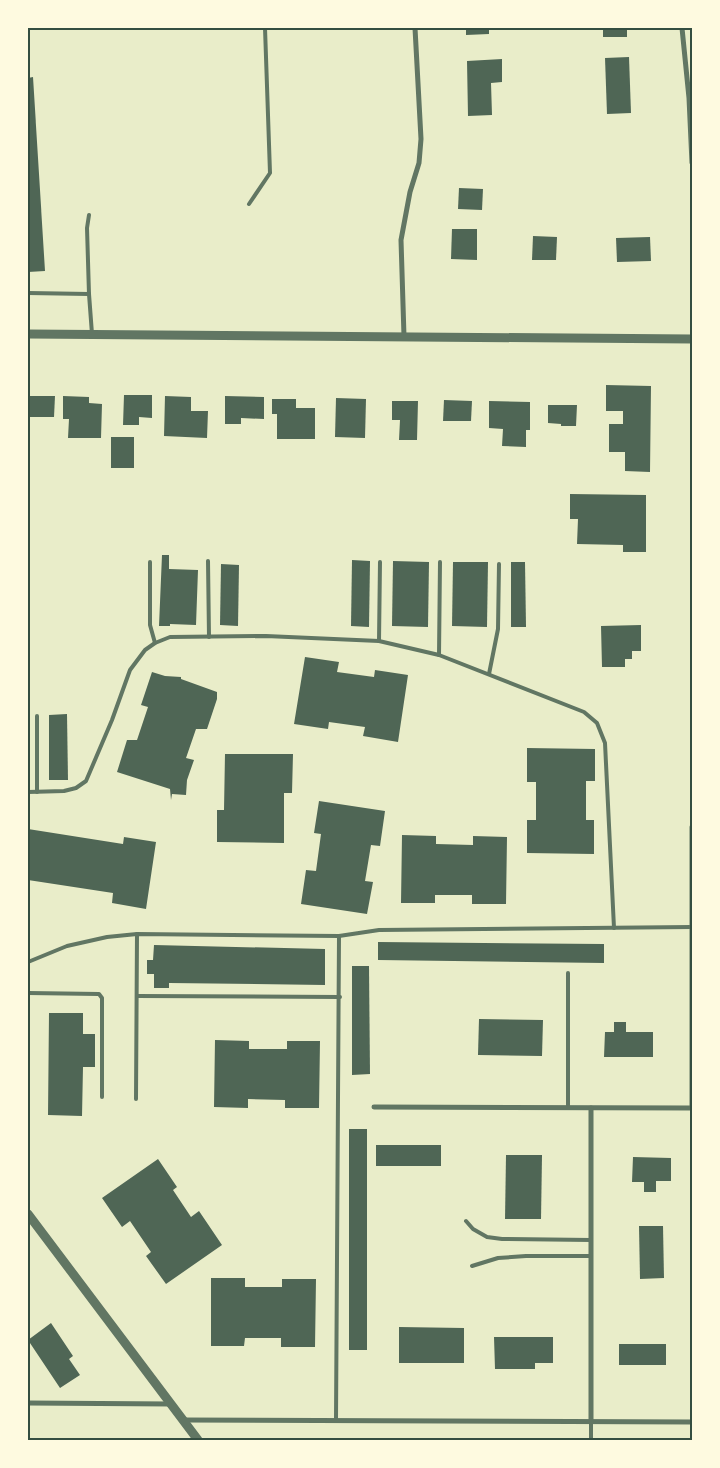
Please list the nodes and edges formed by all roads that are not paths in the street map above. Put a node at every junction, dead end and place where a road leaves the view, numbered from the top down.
1 (265, 28) edge
2 (415, 28) edge
3 (682, 28) edge
4 (692, 164) edge
5 (249, 204) dead end
6 (89, 215) dead end
7 (28, 294) edge
8 (89, 294) junction
9 (28, 334) edge
10 (92, 334) junction
11 (404, 336) junction
12 (692, 339) edge
13 (208, 561) dead end
14 (150, 562) dead end
15 (380, 562) dead end
16 (440, 562) dead end
17 (499, 564) dead end
18 (209, 637) junction
19 (379, 640) junction
20 (155, 643) junction
21 (439, 656) junction
22 (489, 674) junction
23 (37, 716) dead end
24 (28, 792) edge
25 (36, 792) junction
26 (692, 827) edge
27 (692, 926) edge
28 (614, 928) junction
29 (137, 934) junction
30 (339, 936) junction
31 (28, 962) edge
32 (568, 973) dead end
33 (28, 993) edge
34 (137, 996) junction
35 (340, 997) junction
36 (102, 1097) dead end
37 (136, 1099) dead end
38 (374, 1107) dead end
39 (568, 1108) junction
40 (591, 1108) junction
41 (692, 1108) edge
42 (28, 1214) edge
43 (466, 1221) dead end
44 (591, 1240) junction
45 (591, 1256) junction
46 (472, 1266) dead end
47 (28, 1403) edge
48 (172, 1404) junction
49 (183, 1420) junction
50 (336, 1420) junction
51 (591, 1421) junction
52 (692, 1422) edge
53 (198, 1440) edge
54 (591, 1440) edge

1 - 5 lane
2 - 11 street
3 - 4 street
6 - 8 lane
7 - 8 lane
8 - 10 lane
9 - 10 street
10 - 11 street
11 - 12 street
13 - 18 lane
14 - 20 lane
15 - 19 lane
16 - 21 lane
17 - 22 lane
18 - 19 lane
18 - 20 lane
19 - 21 lane
20 - 25 lane
21 - 22 lane
22 - 28 lane
23 - 25 lane
24 - 25 lane
26 - 27 street
27 - 28 lane
27 - 41 street
28 - 30 lane
29 - 30 lane
29 - 31 lane
29 - 34 lane
30 - 35 lane
32 - 39 lane
33 - 36 lane
34 - 35 lane
34 - 37 lane
35 - 50 lane
38 - 39 street
39 - 40 street
40 - 41 street
40 - 44 street
42 - 48 street
43 - 44 lane
44 - 45 street
45 - 46 lane
45 - 51 street
47 - 48 street
48 - 49 street
49 - 50 street
49 - 53 street
50 - 51 street
51 - 52 street
51 - 54 lane

